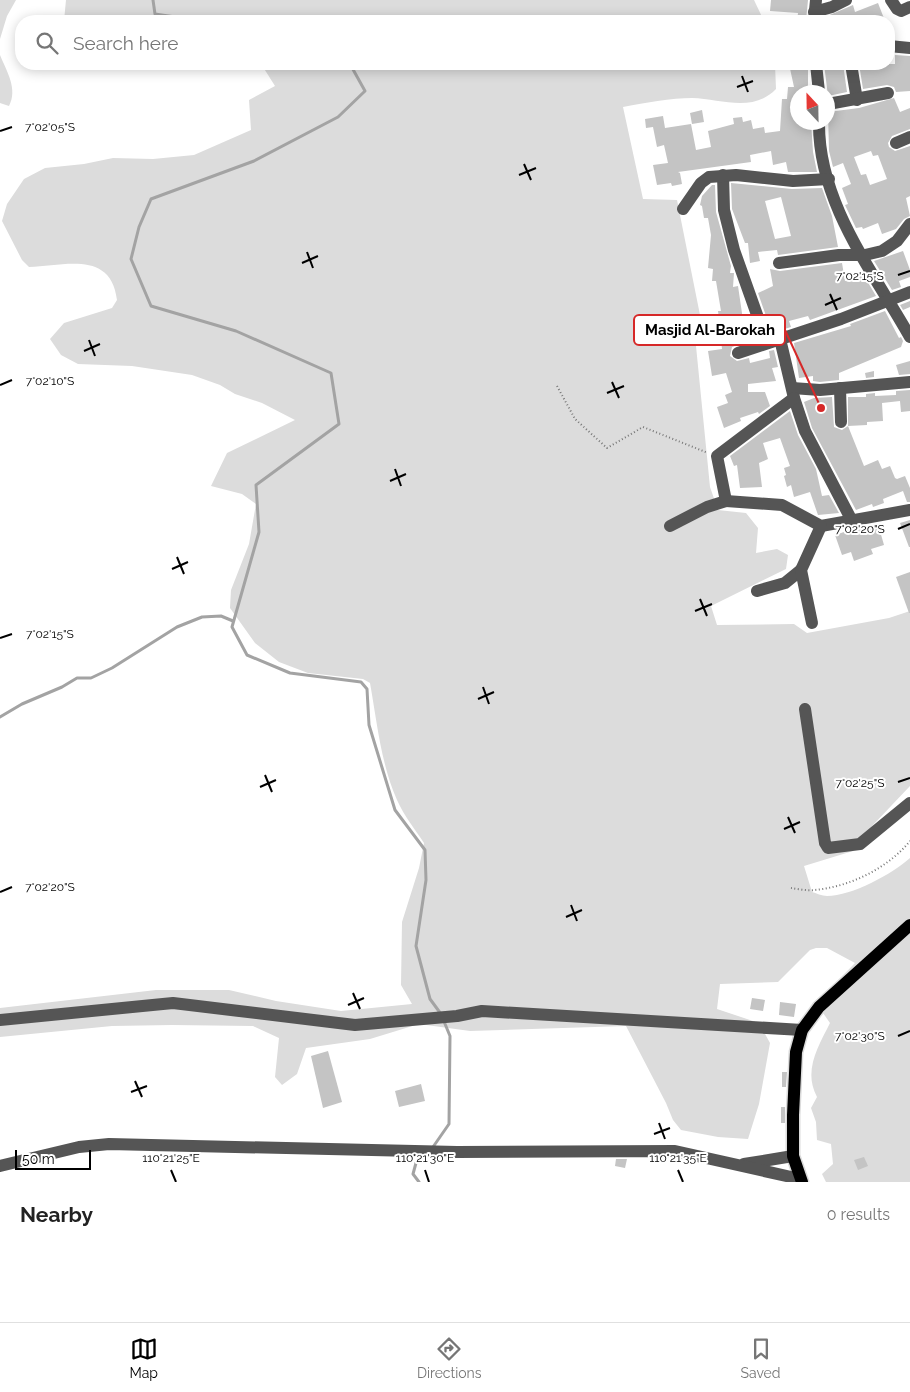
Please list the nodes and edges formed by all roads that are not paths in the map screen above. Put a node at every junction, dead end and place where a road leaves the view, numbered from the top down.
1 (846, 0) edge
2 (891, 0) edge
3 (910, 7) edge
4 (814, 11) edge
5 (895, 47) edge
6 (910, 48) edge
7 (817, 70) edge
8 (852, 70) edge
9 (818, 85) edge
10 (888, 93) dead end
11 (857, 100) junction
12 (835, 103) edge
13 (819, 130) edge
14 (910, 137) edge
15 (896, 144) dead end
16 (723, 175) junction
17 (829, 179) junction
18 (683, 208) dead end
19 (910, 224) edge
20 (860, 254) junction
21 (780, 263) dead end
22 (910, 292) edge
23 (889, 301) junction
24 (910, 337) edge
25 (780, 339) junction
26 (767, 344) junction
27 (738, 353) dead end
28 (910, 382) edge
29 (840, 388) junction
30 (793, 393) junction
31 (841, 422) dead end
32 (726, 501) junction
33 (910, 510) edge
34 (852, 519) junction
35 (670, 526) dead end
36 (821, 526) junction
37 (801, 570) junction
38 (757, 591) dead end
39 (812, 623) dead end
40 (805, 709) dead end
41 (910, 803) edge
42 (910, 925) edge
43 (0, 1020) edge
44 (802, 1032) junction
45 (793, 1156) junction
46 (739, 1165) junction
47 (0, 1166) edge
48 (801, 1180) edge

1 - 4 street
2 - 3 street
5 - 6 street
7 - 9 street
8 - 11 street
10 - 11 street
11 - 12 street
13 - 17 street
14 - 15 street
16 - 17 street
16 - 18 street
16 - 26 street
17 - 20 street
19 - 20 street
20 - 21 street
20 - 23 street
22 - 23 street
23 - 24 street
23 - 25 street
25 - 26 street
25 - 30 street
26 - 27 street
28 - 29 street
29 - 30 street
29 - 31 street
30 - 32 street
30 - 34 street
32 - 35 street
32 - 36 street
33 - 34 street
34 - 36 street
36 - 37 street
37 - 38 street
37 - 39 street
40 - 41 street
42 - 44 main road
43 - 44 street
44 - 45 main road
45 - 46 street
45 - 48 main road
46 - 47 street
46 - 48 street

